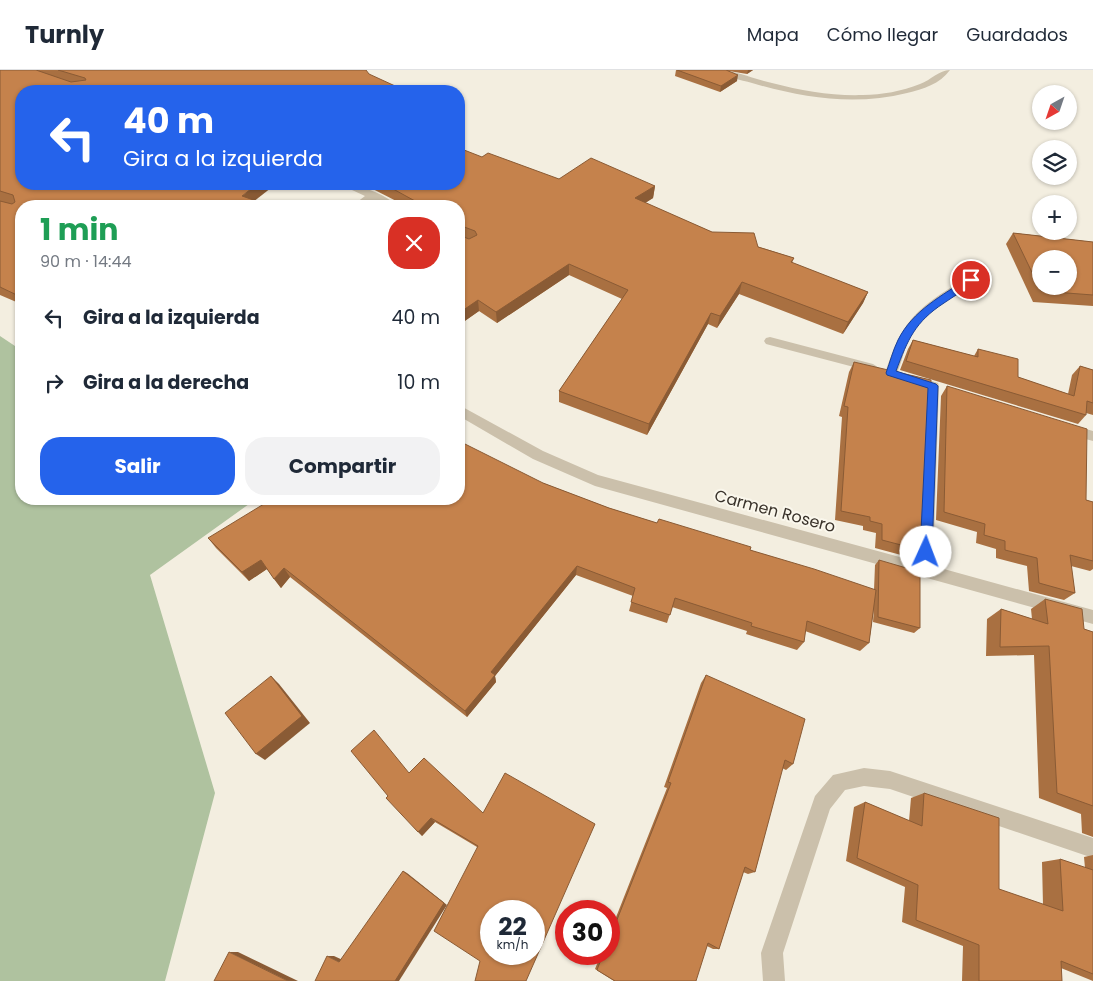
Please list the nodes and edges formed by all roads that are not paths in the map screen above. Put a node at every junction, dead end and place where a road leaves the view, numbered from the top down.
1 (720, 70) edge
2 (946, 70) edge
3 (358, 190) edge
4 (373, 196) junction
5 (367, 200) edge
6 (381, 200) edge
7 (971, 280) dead end
8 (770, 341) dead end
9 (891, 373) junction
10 (465, 413) edge
11 (1055, 425) edge
12 (1093, 436) edge
13 (925, 570) junction
14 (1093, 617) edge
15 (1093, 848) edge
16 (774, 981) edge

1 - 2 street
3 - 4 street
4 - 5 street
4 - 6 street
7 - 9 street
8 - 9 street
9 - 13 street
10 - 13 street, Carmen Rosero
11 - 12 street
13 - 14 street, Carmen Rosero
15 - 16 street

